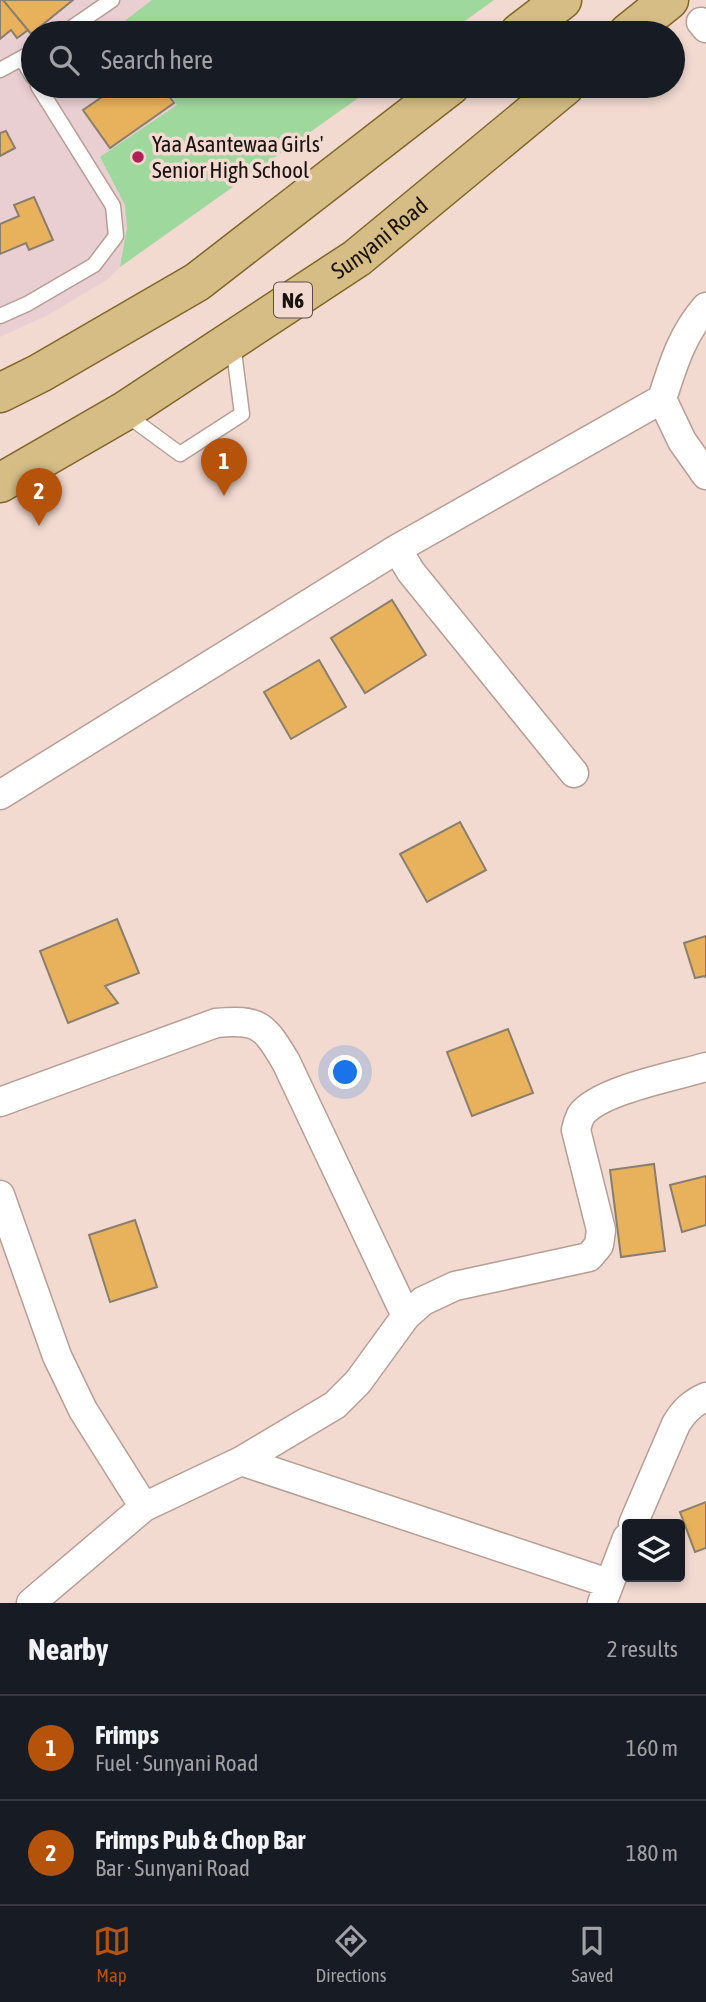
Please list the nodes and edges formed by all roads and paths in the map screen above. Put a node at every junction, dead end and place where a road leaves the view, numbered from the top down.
1 (112, 0) edge
2 (562, 0) edge
3 (669, 0) edge
4 (81, 21) edge
5 (535, 21) edge
6 (643, 21) edge
7 (21, 59) edge
8 (0, 71) edge
9 (46, 98) edge
10 (435, 98) edge
11 (550, 98) edge
12 (706, 307) edge
13 (0, 316) edge
14 (232, 340) junction
15 (0, 393) edge
16 (662, 399) junction
17 (123, 412) junction
18 (706, 475) edge
19 (0, 483) edge
20 (397, 549) junction
21 (573, 773) dead end
22 (0, 794) edge
23 (706, 1068) edge
24 (0, 1102) edge
25 (0, 1195) edge
26 (406, 1316) junction
27 (706, 1397) edge
28 (241, 1461) junction
29 (145, 1507) junction
30 (635, 1519) edge
31 (622, 1550) edge
32 (605, 1593) edge
33 (31, 1603) edge

1 - 4 lane
2 - 5 main road
3 - 6 main road
7 - 8 lane
9 - 13 lane
10 - 15 main road
11 - 14 main road, Sunyani Road / N6
12 - 16 street
14 - 17 main road, Sunyani Road / N6
14 - 17 lane
16 - 18 street
16 - 20 street
17 - 19 main road, Sunyani Road / N6
20 - 21 street
20 - 22 street
23 - 26 street
24 - 26 street
25 - 29 street
26 - 28 street
27 - 30 street
28 - 29 street
28 - 32 street
29 - 33 street
31 - 32 street

